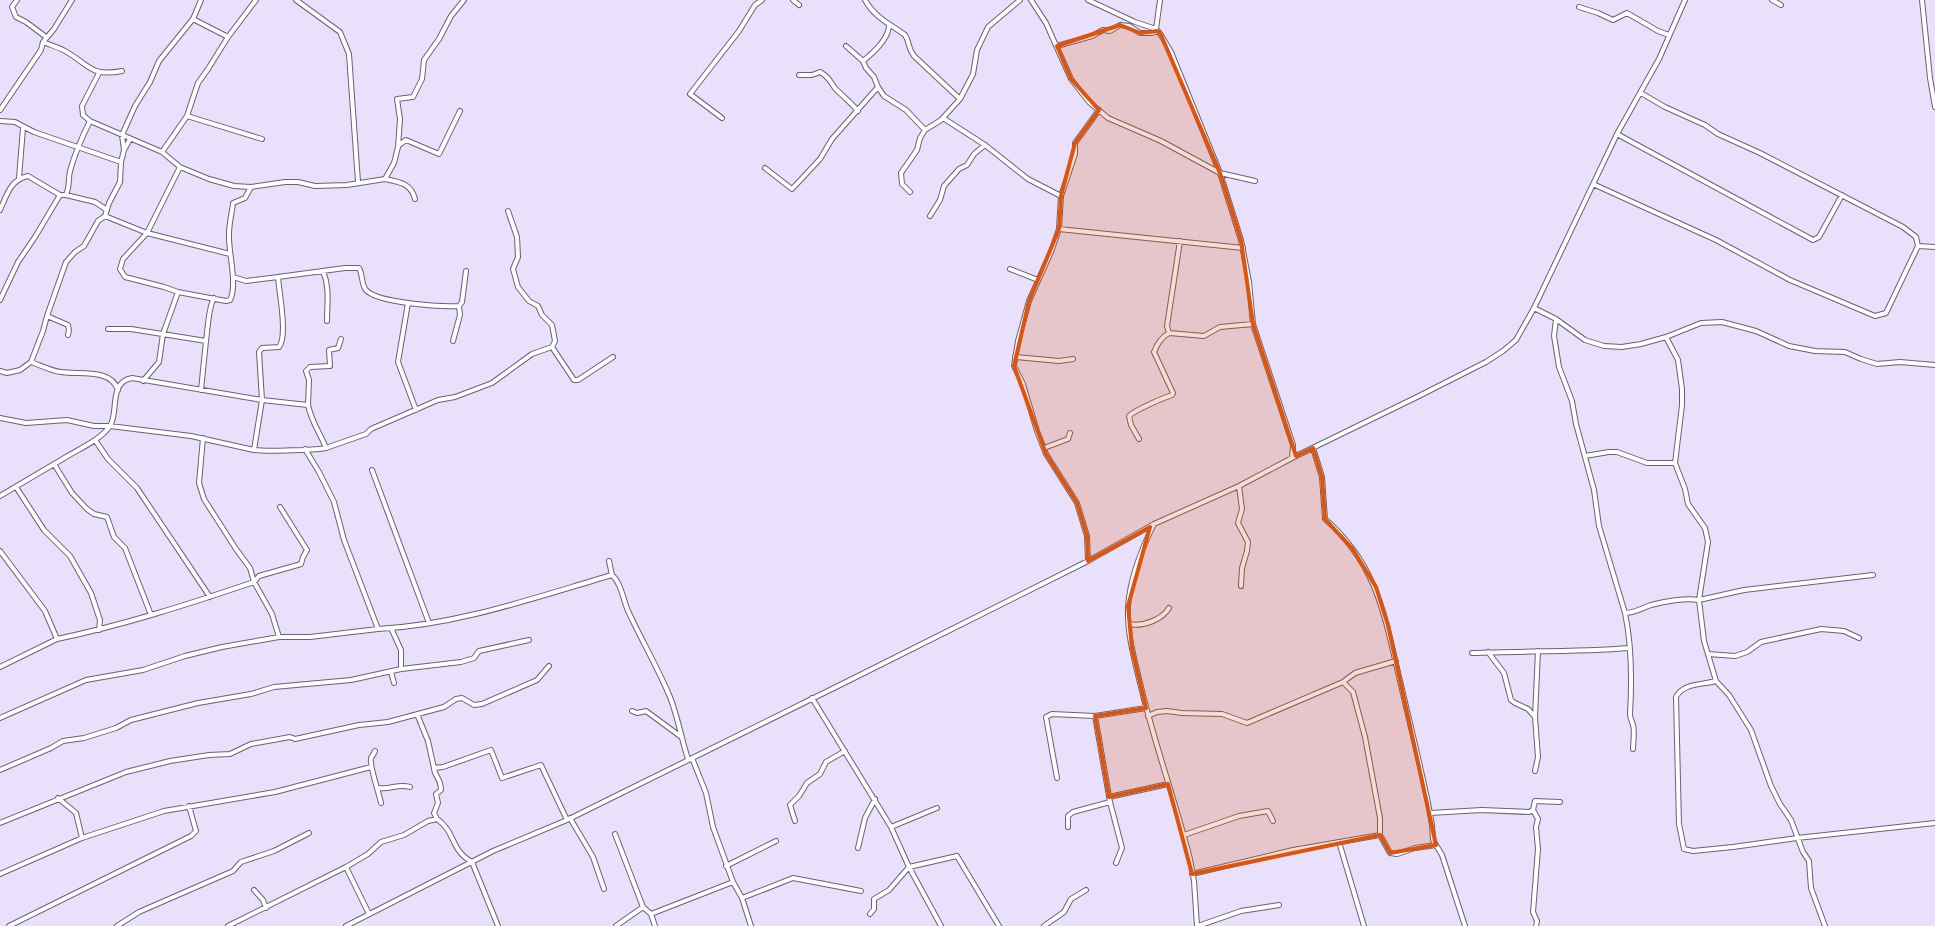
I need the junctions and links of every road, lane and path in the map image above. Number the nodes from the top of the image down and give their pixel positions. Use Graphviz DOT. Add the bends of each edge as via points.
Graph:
graph roads {
  1 [pos="17,0"];
  2 [pos="72,0"];
  3 [pos="201,0"];
  4 [pos="256,0"];
  5 [pos="296,0"];
  6 [pos="464,0"];
  7 [pos="762,0"];
  8 [pos="793,0"];
  9 [pos="865,0"];
  10 [pos="1020,0"];
  11 [pos="1031,0"];
  12 [pos="1088,0"];
  13 [pos="1160,0"];
  14 [pos="1685,0"];
  15 [pos="1772,0"];
  16 [pos="1922,0"];
  17 [pos="799,5"];
  18 [pos="1781,5"];
  19 [pos="1579,7"];
  20 [pos="192,19"];
  21 [pos="889,25"];
  22 [pos="1157,30"];
  23 [pos="1669,35"];
  24 [pos="46,37"];
  25 [pos="228,37"];
  26 [pos="43,42"];
  27 [pos="846,46"];
  28 [pos="1057,46"];
  29 [pos="863,61"];
  30 [pos="122,71"];
  31 [pos="99,73"];
  32 [pos="799,75"];
  33 [pos="878,87"];
  34 [pos="1641,93"];
  35 [pos="960,99"];
  36 [pos="1935,107"];
  37 [pos="0,110"];
  38 [pos="1098,110"];
  39 [pos="460,111"];
  40 [pos="858,111"];
  41 [pos="187,116"];
  42 [pos="722,118"];
  43 [pos="943,118"];
  44 [pos="0,121"];
  45 [pos="90,121"];
  46 [pos="23,128"];
  47 [pos="925,130"];
  48 [pos="1617,134"];
  49 [pos="122,135"];
  50 [pos="130,139"];
  51 [pos="262,139"];
  52 [pos="985,145"];
  53 [pos="78,146"];
  54 [pos="398,147"];
  55 [pos="124,150"];
  56 [pos="162,152"];
  57 [pos="121,162"];
  58 [pos="180,167"];
  59 [pos="765,168"];
  60 [pos="1220,173"];
  61 [pos="19,178"];
  62 [pos="385,179"];
  63 [pos="358,182"];
  64 [pos="1255,182"];
  65 [pos="1592,184"];
  66 [pos="251,187"];
  67 [pos="910,192"];
  68 [pos="60,195"];
  69 [pos="66,195"];
  70 [pos="1842,195"];
  71 [pos="1062,196"];
  72 [pos="415,199"];
  73 [pos="0,210"];
  74 [pos="107,210"];
  75 [pos="508,211"];
  76 [pos="105,216"];
  77 [pos="930,216"];
  78 [pos="1059,229"];
  79 [pos="147,233"];
  80 [pos="1180,241"];
  81 [pos="1918,246"];
  82 [pos="1935,247"];
  83 [pos="1243,248"];
  84 [pos="230,254"];
  85 [pos="1010,269"];
  86 [pos="466,271"];
  87 [pos="323,272"];
  88 [pos="233,277"];
  89 [pos="278,277"];
  90 [pos="1038,280"];
  91 [pos="2,290"];
  92 [pos="178,292"];
  93 [pos="214,298"];
  94 [pos="0,300"];
  95 [pos="408,303"];
  96 [pos="458,306"];
  97 [pos="1534,308"];
  98 [pos="47,316"];
  99 [pos="1556,319"];
  100 [pos="327,321"];
  101 [pos="1253,324"];
  102 [pos="108,329"];
  103 [pos="1169,332"];
  104 [pos="163,334"];
  105 [pos="68,335"];
  106 [pos="1666,337"];
  107 [pos="341,340"];
  108 [pos="206,341"];
  109 [pos="453,341"];
  110 [pos="552,347"];
  111 [pos="613,357"];
  112 [pos="1015,357"];
  113 [pos="1074,359"];
  114 [pos="30,362"];
  115 [pos="1935,365"];
  116 [pos="0,371"];
  117 [pos="143,381"];
  118 [pos="118,390"];
  119 [pos="201,390"];
  120 [pos="262,400"];
  121 [pos="308,405"];
  122 [pos="416,410"];
  123 [pos="0,418"];
  124 [pos="110,426"];
  125 [pos="1070,433"];
  126 [pos="203,438"];
  127 [pos="1139,439"];
  128 [pos="94,440"];
  129 [pos="1293,445"];
  130 [pos="326,448"];
  131 [pos="1044,448"];
  132 [pos="1313,448"];
  133 [pos="305,449"];
  134 [pos="254,450"];
  135 [pos="1302,453"];
  136 [pos="1585,456"];
  137 [pos="1292,458"];
  138 [pos="1675,463"];
  139 [pos="54,464"];
  140 [pos="372,470"];
  141 [pos="16,486"];
  142 [pos="1238,486"];
  143 [pos="0,496"];
  144 [pos="280,507"];
  145 [pos="1154,524"];
  146 [pos="0,551"];
  147 [pos="609,561"];
  148 [pos="1088,561"];
  149 [pos="612,575"];
  150 [pos="1873,575"];
  151 [pos="254,582"];
  152 [pos="1241,586"];
  153 [pos="210,597"];
  154 [pos="1699,600"];
  155 [pos="1169,608"];
  156 [pos="1625,613"];
  157 [pos="151,615"];
  158 [pos="429,623"];
  159 [pos="1129,624"];
  160 [pos="391,628"];
  161 [pos="378,629"];
  162 [pos="99,630"];
  163 [pos="279,637"];
  164 [pos="1859,638"];
  165 [pos="57,639"];
  166 [pos="528,640"];
  167 [pos="1630,648"];
  168 [pos="1538,651"];
  169 [pos="1488,652"];
  170 [pos="1472,653"];
  171 [pos="1708,654"];
  172 [pos="1396,662"];
  173 [pos="549,666"];
  174 [pos="0,667"];
  175 [pos="401,669"];
  176 [pos="391,672"];
  177 [pos="1716,681"];
  178 [pos="1343,682"];
  179 [pos="394,683"];
  180 [pos="812,698"];
  181 [pos="1146,708"];
  182 [pos="632,711"];
  183 [pos="417,714"];
  184 [pos="1095,716"];
  185 [pos="1148,716"];
  186 [pos="1535,716"];
  187 [pos="0,718"];
  188 [pos="680,736"];
  189 [pos="1633,749"];
  190 [pos="376,751"];
  191 [pos="845,751"];
  192 [pos="690,758"];
  193 [pos="371,767"];
  194 [pos="434,768"];
  195 [pos="0,770"];
  196 [pos="1536,770"];
  197 [pos="1057,778"];
  198 [pos="1168,784"];
  199 [pos="410,787"];
  200 [pos="379,788"];
  201 [pos="58,798"];
  202 [pos="875,799"];
  203 [pos="1110,800"];
  204 [pos="1560,802"];
  205 [pos="381,803"];
  206 [pos="189,806"];
  207 [pos="937,808"];
  208 [pos="1532,810"];
  209 [pos="1430,813"];
  210 [pos="437,819"];
  211 [pos="568,819"];
  212 [pos="1273,820"];
  213 [pos="794,821"];
  214 [pos="0,823"];
  215 [pos="1935,823"];
  216 [pos="891,827"];
  217 [pos="1068,828"];
  218 [pos="309,833"];
  219 [pos="614,834"];
  220 [pos="1184,835"];
  221 [pos="1380,835"];
  222 [pos="82,838"];
  223 [pos="1797,838"];
  224 [pos="776,841"];
  225 [pos="1339,842"];
  226 [pos="1436,845"];
  227 [pos="858,848"];
  228 [pos="472,862"];
  229 [pos="1116,863"];
  230 [pos="726,866"];
  231 [pos="346,867"];
  232 [pos="908,867"];
  233 [pos="0,874"];
  234 [pos="1192,874"];
  235 [pos="733,882"];
  236 [pos="604,889"];
  237 [pos="254,890"];
  238 [pos="1086,890"];
  239 [pos="861,891"];
  240 [pos="742,898"];
  241 [pos="1280,905"];
  242 [pos="266,908"];
  243 [pos="643,908"];
  244 [pos="369,914"];
  245 [pos="651,914"];
  246 [pos="870,914"];
  247 [pos="240,920"];
  248 [pos="9,926"];
  249 [pos="117,926"];
  250 [pos="228,926"];
  251 [pos="241,926"];
  252 [pos="346,926"];
  253 [pos="498,926"];
  254 [pos="616,926"];
  255 [pos="655,926"];
  256 [pos="751,926"];
  257 [pos="941,926"];
  258 [pos="999,926"];
  259 [pos="1044,926"];
  260 [pos="1197,926"];
  261 [pos="1364,926"];
  262 [pos="1465,926"];
  263 [pos="1536,926"];
  264 [pos="1825,926"];
  1 -- 24 [label="street" via="12,7 16,17"];
  2 -- 24 [label="street"];
  3 -- 20 [label="street"];
  4 -- 25 [label="street"];
  5 -- 63 [label="street" via="340,32 348,54"];
  6 -- 54 [label="street" via="424,60 422,78 413,97 397,99 400,119"];
  7 -- 42 [label="street" via="755,5 690,94"];
  8 -- 17 [label="street"];
  9 -- 21 [label="street" via="870,10"];
  10 -- 35 [label="street" via="988,27 977,50 973,74"];
  11 -- 28 [label="street"];
  12 -- 22 [label="street"];
  13 -- 22 [label="street"];
  14 -- 23 [label="street"];
  15 -- 18 [label="street"];
  16 -- 36 [label="street"];
  19 -- 23 [label="street" via="1613,20 1627,13"];
  20 -- 25 [label="street"];
  20 -- 49 [label="street" via="159,61"];
  21 -- 29 [label="street" via="885,39"];
  21 -- 35 [label="street" via="905,34 908,48 914,56"];
  22 -- 28 [label="street" via="1140,33 1120,25 1110,31 1103,30"];
  22 -- 60 [label="street" via="1171,52"];
  23 -- 34 [label="street"];
  24 -- 26 [label="street"];
  25 -- 41 [label="street" via="198,83"];
  26 -- 31 [label="street" via="65,51"];
  26 -- 37 [label="street" via="41,50"];
  27 -- 29 [label="street"];
  28 -- 38 [label="street" via="1071,79"];
  29 -- 33 [label="street"];
  30 -- 31 [label="street"];
  31 -- 45 [label="street" via="82,106 83,114"];
  32 -- 40 [label="street" via="820,72 827,76"];
  33 -- 40 [label="street"];
  33 -- 47 [label="street" via="884,96 906,110"];
  34 -- 48 [label="street"];
  34 -- 70 [label="street"];
  35 -- 43 [label="street"];
  38 -- 60 [label="street" via="1108,118 1161,141"];
  38 -- 71 [label="street" via="1075,143 1076,154"];
  39 -- 54 [label="street" via="439,154 406,140"];
  40 -- 59 [label="street" via="792,189"];
  41 -- 51 [label="street"];
  41 -- 56 [label="street"];
  43 -- 47 [label="street"];
  43 -- 52 [label="street"];
  44 -- 46 [label="street" via="14,122"];
  45 -- 49 [label="street"];
  45 -- 53 [label="street"];
  46 -- 53 [label="street"];
  46 -- 61 [label="street"];
  47 -- 67 [label="street" via="917,150 901,173 902,184"];
  48 -- 65 [label="street"];
  48 -- 70 [label="street" via="1813,240 1819,237"];
  49 -- 50 [label="street"];
  49 -- 55 [label="street"];
  50 -- 55 [label="street"];
  50 -- 56 [label="street"];
  52 -- 71 [label="street" via="1028,179"];
  52 -- 77 [label="street" via="944,186"];
  53 -- 57 [label="street"];
  53 -- 69 [label="street"];
  54 -- 62 [label="street"];
  55 -- 57 [label="street"];
  56 -- 58 [label="street"];
  57 -- 74 [label="street" via="120,182"];
  58 -- 66 [label="street" via="208,179"];
  58 -- 79 [label="street"];
  60 -- 64 [label="street"];
  60 -- 83 [label="street"];
  61 -- 68 [label="street" via="28,176"];
  61 -- 73 [label="street" via="12,184"];
  62 -- 63 [label="street"];
  62 -- 72 [label="street" via="402,182 413,191"];
  63 -- 66 [label="street" via="315,186 285,182"];
  65 -- 81 [label="street" via="1716,240 1790,280 1875,316 1886,313"];
  65 -- 97 [label="street"];
  66 -- 84 [label="street" via="245,198 234,202 229,234"];
  68 -- 69 [label="street"];
  68 -- 91 [label="street"];
  69 -- 74 [label="street" via="95,202"];
  70 -- 81 [label="street" via="1903,227 1916,237"];
  71 -- 78 [label="street"];
  74 -- 76 [label="street"];
  75 -- 110 [label="street" via="517,237 518,257 513,269 518,287 552,324 555,341"];
  76 -- 79 [label="street"];
  76 -- 98 [label="street" via="98,221 84,246 66,262"];
  78 -- 80 [label="street"];
  78 -- 90 [label="street"];
  79 -- 84 [label="street"];
  79 -- 92 [label="street" via="123,259 122,273 125,277"];
  80 -- 83 [label="street"];
  80 -- 103 [label="street" via="1167,326"];
  81 -- 82 [label="street"];
  83 -- 101 [label="street"];
  84 -- 88 [label="street"];
  85 -- 90 [label="street"];
  86 -- 96 [label="street" via="462,302"];
  87 -- 89 [label="street"];
  87 -- 95 [label="street" via="359,268 367,292"];
  87 -- 100 [label="street" via="329,301"];
  88 -- 89 [label="street" via="246,281"];
  88 -- 93 [label="street" via="230,300"];
  89 -- 120 [label="street" via="282,343 279,347 262,348 260,352"];
  90 -- 112 [label="street" via="1021,327"];
  91 -- 94 [label="street"];
  92 -- 93 [label="street"];
  92 -- 104 [label="street"];
  93 -- 108 [label="street" via="210,305"];
  95 -- 96 [label="street"];
  95 -- 122 [label="street" via="398,362"];
  96 -- 109 [label="street" via="460,315"];
  97 -- 99 [label="street"];
  97 -- 132 [label="street" via="1516,340 1486,362"];
  98 -- 105 [label="street" via="68,325"];
  98 -- 114 [label="street"];
  99 -- 106 [label="street" via="1585,340 1604,346 1622,347"];
  99 -- 136 [label="street" via="1554,336 1558,360"];
  101 -- 103 [label="street" via="1220,327 1204,336"];
  101 -- 129 [label="street"];
  102 -- 104 [label="street"];
  103 -- 127 [label="street" via="1154,352 1173,393 1133,411 1129,416 1130,425"];
  104 -- 108 [label="street"];
  104 -- 117 [label="street" via="159,362"];
  106 -- 115 [label="street" via="1701,323 1722,322 1756,331 1789,346 1845,352 1877,364"];
  106 -- 138 [label="street" via="1678,360 1682,389"];
  107 -- 121 [label="street" via="338,348 329,350 330,366 307,368"];
  108 -- 119 [label="street"];
  110 -- 111 [label="street" via="574,380"];
  110 -- 122 [label="street" via="532,354 492,382"];
  112 -- 113 [label="street" via="1059,362"];
  112 -- 131 [label="street" via="1014,366"];
  114 -- 116 [label="street" via="20,370"];
  114 -- 118 [label="street" via="60,372 112,378"];
  117 -- 118 [label="street" via="127,379"];
  117 -- 119 [label="street"];
  118 -- 124 [label="street"];
  119 -- 120 [label="street"];
  120 -- 121 [label="street"];
  120 -- 134 [label="street"];
  121 -- 130 [label="street"];
  122 -- 130 [label="street" via="366,434"];
  123 -- 124 [label="street" via="26,422 67,420"];
  124 -- 126 [label="street"];
  124 -- 128 [label="street"];
  125 -- 131 [label="street" via="1068,439"];
  126 -- 134 [label="street"];
  126 -- 151 [label="street" via="199,484 204,499 250,568"];
  128 -- 139 [label="street"];
  128 -- 153 [label="street" via="108,460 136,488"];
  129 -- 135 [label="street"];
  129 -- 137 [label="street"];
  130 -- 133 [label="street"];
  131 -- 148 [label="street" via="1077,504 1087,536"];
  132 -- 135 [label="street"];
  132 -- 172 [label="street" via="1322,477 1325,518 1352,548 1376,587"];
  133 -- 134 [label="street" via="287,452"];
  133 -- 161 [label="street" via="334,502 344,540"];
  135 -- 137 [label="street"];
  136 -- 138 [label="street" via="1617,452 1647,463"];
  136 -- 156 [label="street" via="1604,548"];
  137 -- 142 [label="street"];
  138 -- 154 [label="street" via="1688,504 1705,528 1708,542"];
  139 -- 141 [label="street"];
  139 -- 157 [label="street" via="72,493 88,509 107,517 114,537 125,548"];
  140 -- 158 [label="street"];
  141 -- 143 [label="street"];
  141 -- 162 [label="street" via="44,530 70,556 91,593 100,620"];
  142 -- 145 [label="street"];
  142 -- 152 [label="street" via="1242,509 1238,522 1248,542"];
  144 -- 151 [label="street" via="307,550 302,564 259,576"];
  145 -- 148 [label="street"];
  145 -- 159 [label="street" via="1137,566 1128,606"];
  146 -- 165 [label="street" via="45,610"];
  147 -- 149 [label="street"];
  148 -- 180 [label="street"];
  149 -- 158 [label="street"];
  149 -- 188 [label="street" via="617,579 628,612 670,697 679,721"];
  150 -- 154 [label="street" via="1744,590"];
  151 -- 153 [label="street"];
  151 -- 163 [label="street" via="272,614"];
  153 -- 157 [label="street"];
  154 -- 156 [label="street" via="1651,605"];
  154 -- 171 [label="street"];
  155 -- 159 [label="street" via="1166,614 1151,621"];
  156 -- 167 [label="street"];
  157 -- 162 [label="street"];
  158 -- 160 [label="street"];
  159 -- 181 [label="street"];
  160 -- 161 [label="street"];
  160 -- 175 [label="street" via="401,650"];
  161 -- 163 [label="street"];
  162 -- 165 [label="street"];
  163 -- 187 [label="street" via="185,656 143,670 86,680"];
  164 -- 171 [label="street" via="1844,631 1821,629 1761,642 1735,656"];
  165 -- 174 [label="street"];
  166 -- 175 [label="street" via="479,651 474,658 461,662"];
  167 -- 168 [label="street"];
  167 -- 189 [label="street"];
  168 -- 169 [label="street"];
  168 -- 186 [label="street"];
  169 -- 170 [label="street"];
  169 -- 186 [label="street" via="1504,673 1511,700"];
  171 -- 177 [label="street"];
  172 -- 178 [label="street" via="1355,673"];
  172 -- 209 [label="street"];
  173 -- 183 [label="street" via="537,680 482,704 474,705 462,698"];
  175 -- 176 [label="street"];
  176 -- 179 [label="street"];
  176 -- 195 [label="street" via="351,680 274,687 161,711 84,738 57,743"];
  177 -- 223 [label="street" via="1751,730 1771,786 1791,820"];
  177 -- 223 [label="street" via="1686,687 1676,697 1679,824 1684,849 1693,851"];
  178 -- 185 [label="street" via="1247,724 1222,714 1168,711"];
  178 -- 221 [label="street" via="1353,692 1356,701 1380,818"];
  180 -- 191 [label="street"];
  180 -- 192 [label="street"];
  181 -- 184 [label="street"];
  181 -- 185 [label="street"];
  182 -- 188 [label="street" via="637,714 646,712"];
  183 -- 194 [label="street"];
  183 -- 201 [label="street" via="295,740 290,737 251,744 230,754 170,761 118,774"];
  184 -- 197 [label="street" via="1052,714 1046,717"];
  184 -- 203 [label="street"];
  185 -- 198 [label="street"];
  186 -- 196 [label="street"];
  188 -- 192 [label="street"];
  190 -- 193 [label="street"];
  191 -- 202 [label="street"];
  191 -- 213 [label="street" via="826,762 820,774 807,783 790,805"];
  192 -- 211 [label="street"];
  192 -- 230 [label="street" via="706,793"];
  193 -- 200 [label="street"];
  193 -- 206 [label="street" via="275,792"];
  194 -- 210 [label="street" via="441,782 441,790 436,794 438,803 434,813"];
  194 -- 211 [label="street" via="491,750 502,778 541,765"];
  198 -- 203 [label="street"];
  198 -- 220 [label="street"];
  199 -- 200 [label="street"];
  200 -- 205 [label="street"];
  201 -- 214 [label="street"];
  201 -- 222 [label="street" via="76,813"];
  202 -- 216 [label="street"];
  202 -- 227 [label="street" via="865,818"];
  203 -- 217 [label="street" via="1073,812 1068,816"];
  203 -- 229 [label="street" via="1122,848"];
  204 -- 208 [label="street" via="1535,800"];
  206 -- 222 [label="street"];
  206 -- 248 [label="street" via="196,826 191,836"];
  207 -- 216 [label="street"];
  208 -- 209 [label="street"];
  208 -- 263 [label="street" via="1538,819 1533,912"];
  209 -- 226 [label="street"];
  210 -- 228 [label="street" via="445,824 457,851"];
  210 -- 231 [label="street" via="381,842"];
  211 -- 228 [label="street"];
  211 -- 236 [label="street" via="594,857"];
  212 -- 220 [label="street" via="1268,811 1239,816"];
  215 -- 223 [label="street"];
  216 -- 232 [label="street"];
  218 -- 249 [label="street" via="274,851 241,862 233,872 139,912"];
  219 -- 243 [label="street"];
  220 -- 234 [label="street"];
  221 -- 225 [label="street"];
  221 -- 226 [label="street" via="1390,853"];
  222 -- 233 [label="street"];
  223 -- 264 [label="street" via="1809,861 1812,888"];
  224 -- 230 [label="street"];
  225 -- 234 [label="street"];
  225 -- 261 [label="street"];
  226 -- 262 [label="street"];
  228 -- 244 [label="street"];
  228 -- 253 [label="street"];
  230 -- 235 [label="street"];
  231 -- 242 [label="street"];
  231 -- 244 [label="street"];
  232 -- 246 [label="street" via="889,890 874,899"];
  232 -- 257 [label="street"];
  232 -- 258 [label="street" via="957,856"];
  234 -- 260 [label="street"];
  235 -- 240 [label="street"];
  235 -- 245 [label="street"];
  237 -- 242 [label="street"];
  238 -- 259 [label="street" via="1071,899 1064,912"];
  239 -- 240 [label="street" via="793,878"];
  240 -- 256 [label="street"];
  241 -- 260 [label="street" via="1241,911"];
  242 -- 247 [label="street"];
  243 -- 245 [label="street"];
  243 -- 254 [label="street"];
  244 -- 252 [label="street"];
  245 -- 255 [label="street"];
  247 -- 250 [label="street"];
  247 -- 251 [label="street"];
}
